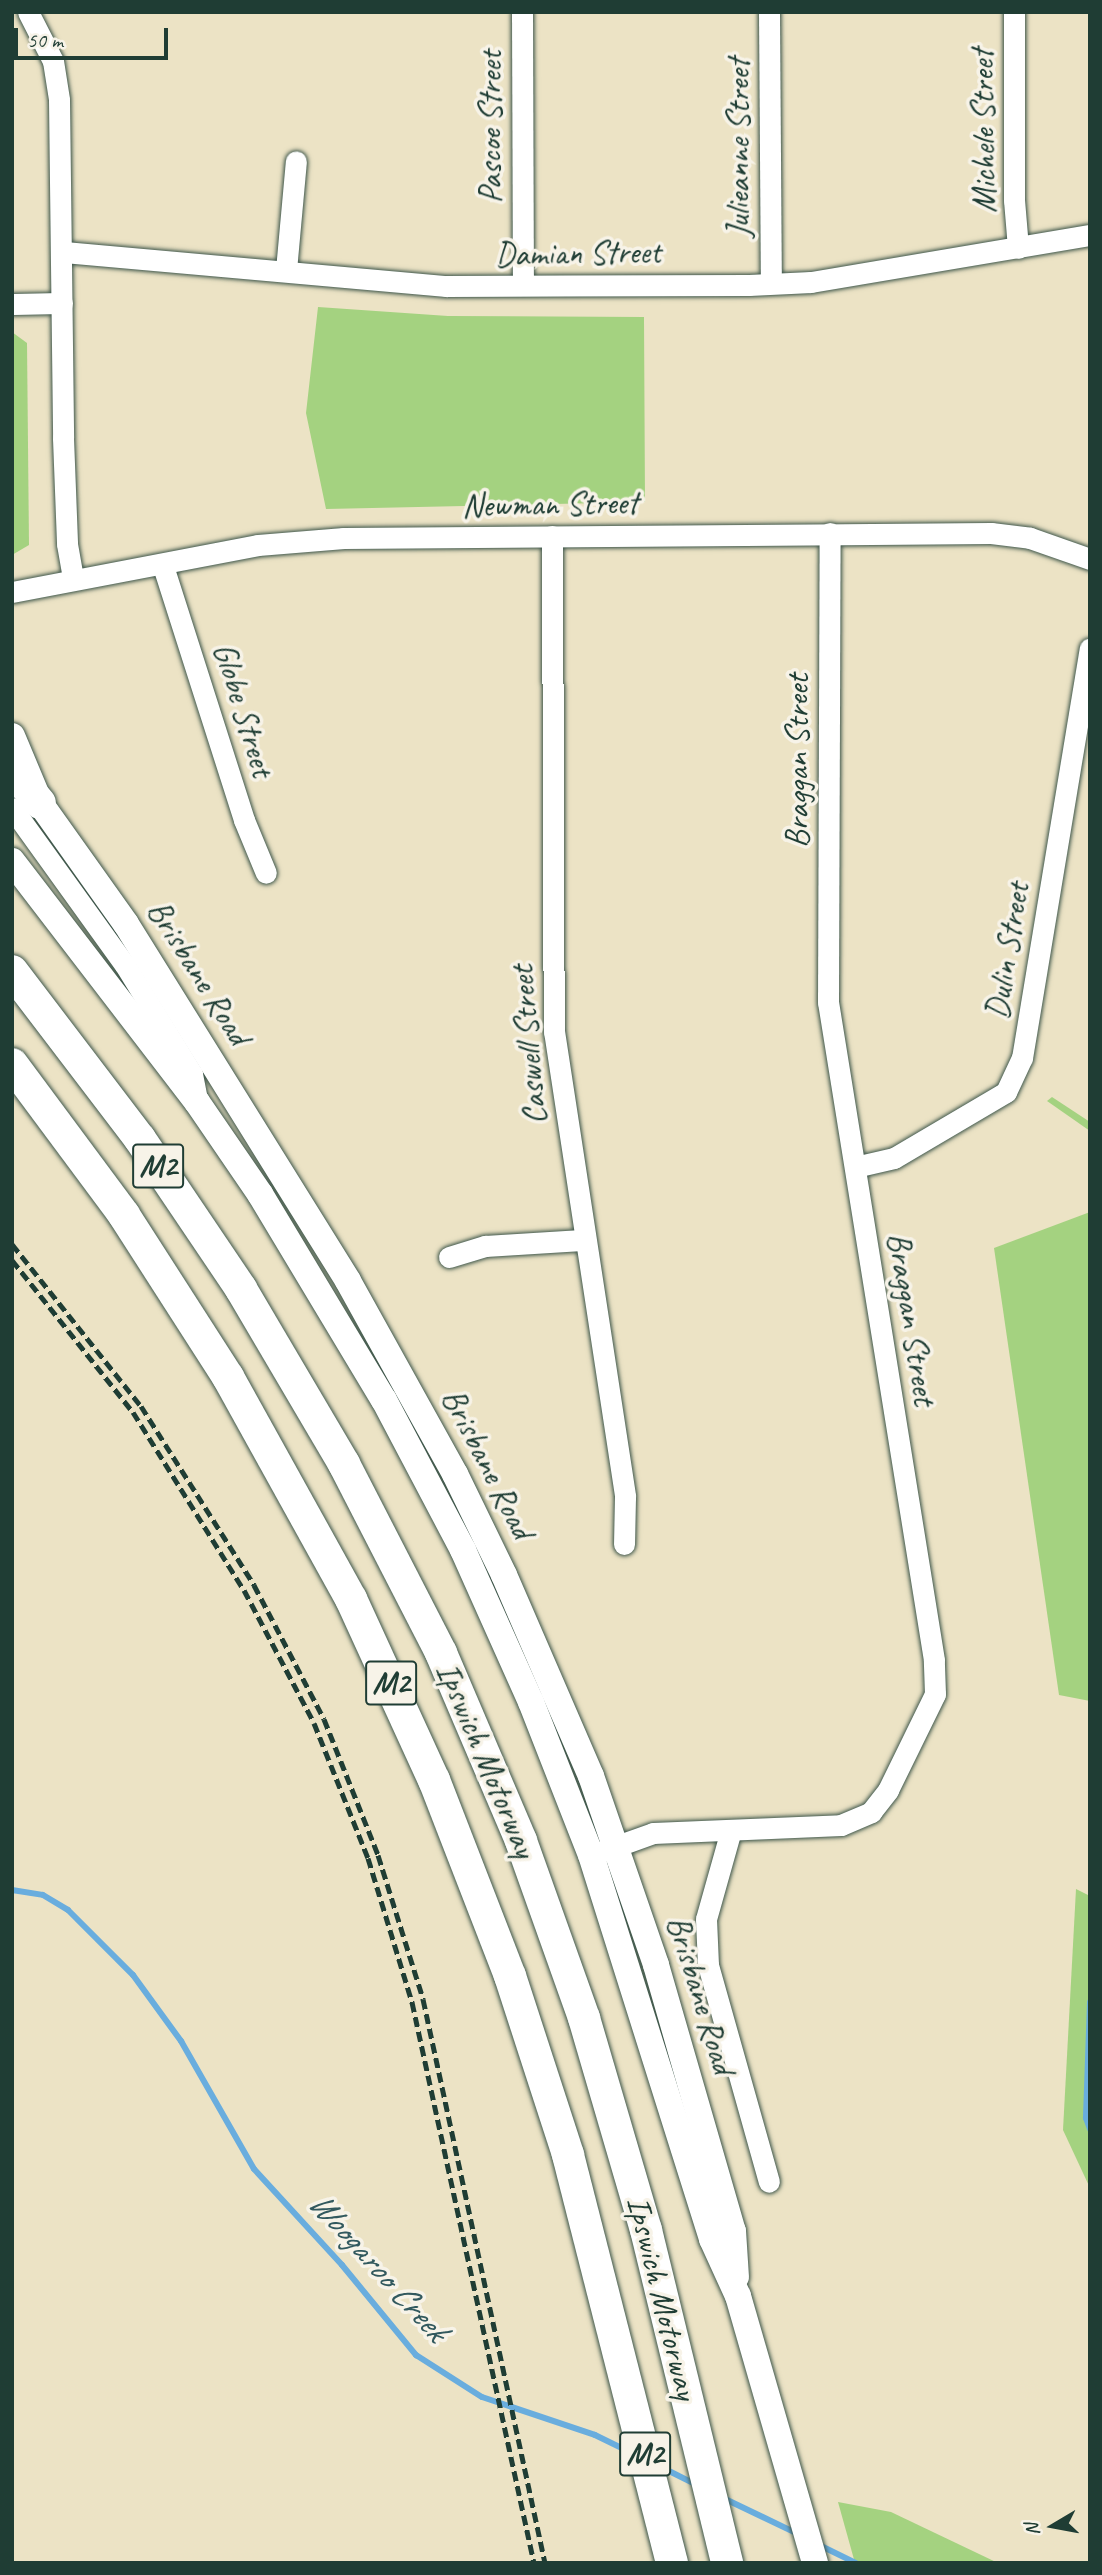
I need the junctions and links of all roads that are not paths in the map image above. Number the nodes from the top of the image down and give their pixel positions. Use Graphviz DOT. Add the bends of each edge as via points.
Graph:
graph roads {
  1 [pos="28,12"];
  2 [pos="522,12"];
  3 [pos="769,12"];
  4 [pos="1014,12"];
  5 [pos="296,160"];
  6 [pos="1090,234"];
  7 [pos="1018,248"];
  8 [pos="64,252"];
  9 [pos="286,270"];
  10 [pos="771,283"];
  11 [pos="523,284"];
  12 [pos="62,303"];
  13 [pos="12,304"];
  14 [pos="830,533"];
  15 [pos="552,536"];
  16 [pos="1090,559"];
  17 [pos="163,566"];
  18 [pos="73,577"];
  19 [pos="12,592"];
  20 [pos="1090,649"];
  21 [pos="12,736"];
  22 [pos="12,770"];
  23 [pos="26,806"];
  24 [pos="12,861"];
  25 [pos="266,873"];
  26 [pos="12,971"];
  27 [pos="12,1064"];
  28 [pos="197,1102"];
  29 [pos="855,1167"];
  30 [pos="582,1240"];
  31 [pos="449,1257"];
  32 [pos="624,1544"];
  33 [pos="731,1830"];
  34 [pos="617,1846"];
  35 [pos="591,1855"];
  36 [pos="769,2182"];
  37 [pos="738,2296"];
  38 [pos="672,2563"];
  39 [pos="727,2563"];
  40 [pos="814,2563"];
  1 -- 8 [label="street" via="52,61 57,87"];
  2 -- 11 [label="street, Pascoe Street"];
  3 -- 10 [label="street, Julieanne Street"];
  4 -- 7 [label="street, Michele Street"];
  5 -- 9 [label="street"];
  6 -- 7 [label="street, Damian Street"];
  7 -- 10 [label="street, Damian Street" via="811,282"];
  8 -- 9 [label="street, Damian Street"];
  8 -- 12 [label="street"];
  9 -- 11 [label="street, Damian Street" via="446,286"];
  10 -- 11 [label="street, Damian Street"];
  12 -- 13 [label="street"];
  12 -- 18 [label="street" via="66,531"];
  14 -- 15 [label="street, Newman Street"];
  14 -- 16 [label="street, Newman Street" via="991,533 1030,538"];
  14 -- 29 [label="street, Braggan Street" via="828,1002"];
  15 -- 17 [label="street, Newman Street" via="320,540 258,545"];
  15 -- 30 [label="street, Caswell Street" via="554,1019"];
  17 -- 18 [label="street, Newman Street"];
  17 -- 25 [label="street, Globe Street" via="244,820"];
  18 -- 19 [label="street, Newman Street"];
  20 -- 29 [label="street, Dulin Street" via="1022,1058 1006,1091 894,1158"];
  21 -- 23 [label="main road, Brisbane Road"];
  22 -- 23 [label="highway"];
  23 -- 28 [label="street" via="192,1074"];
  23 -- 34 [label="main road, Brisbane Road" via="126,924 401,1373 505,1575"];
  24 -- 28 [label="main road, Brisbane Road"];
  26 -- 39 [label="highway, Ipswich Motorway / M2" via="140,1139 241,1289 344,1464 428,1625 490,1763 555,1932 616,2121"];
  27 -- 38 [label="highway, Ipswich Motorway / M2" via="124,1215 228,1377 292,1486 395,1691 465,1855 568,2155"];
  28 -- 35 [label="main road, Brisbane Road" via="309,1271 426,1478 526,1690"];
  29 -- 33 [label="street, Braggan Street" via="934,1660 935,1694 888,1790 871,1812 841,1825"];
  30 -- 31 [label="street" via="485,1246"];
  30 -- 32 [label="street, Caswell Street" via="625,1497"];
  33 -- 34 [label="street, Braggan Street" via="653,1833"];
  33 -- 36 [label="street" via="706,1919 708,1965"];
  34 -- 35 [label="street, Braggan Street"];
  34 -- 37 [label="main road, Brisbane Road" via="733,2231"];
  35 -- 37 [label="main road, Brisbane Road" via="712,2239"];
  37 -- 40 [label="main road, Brisbane Road"];
}
